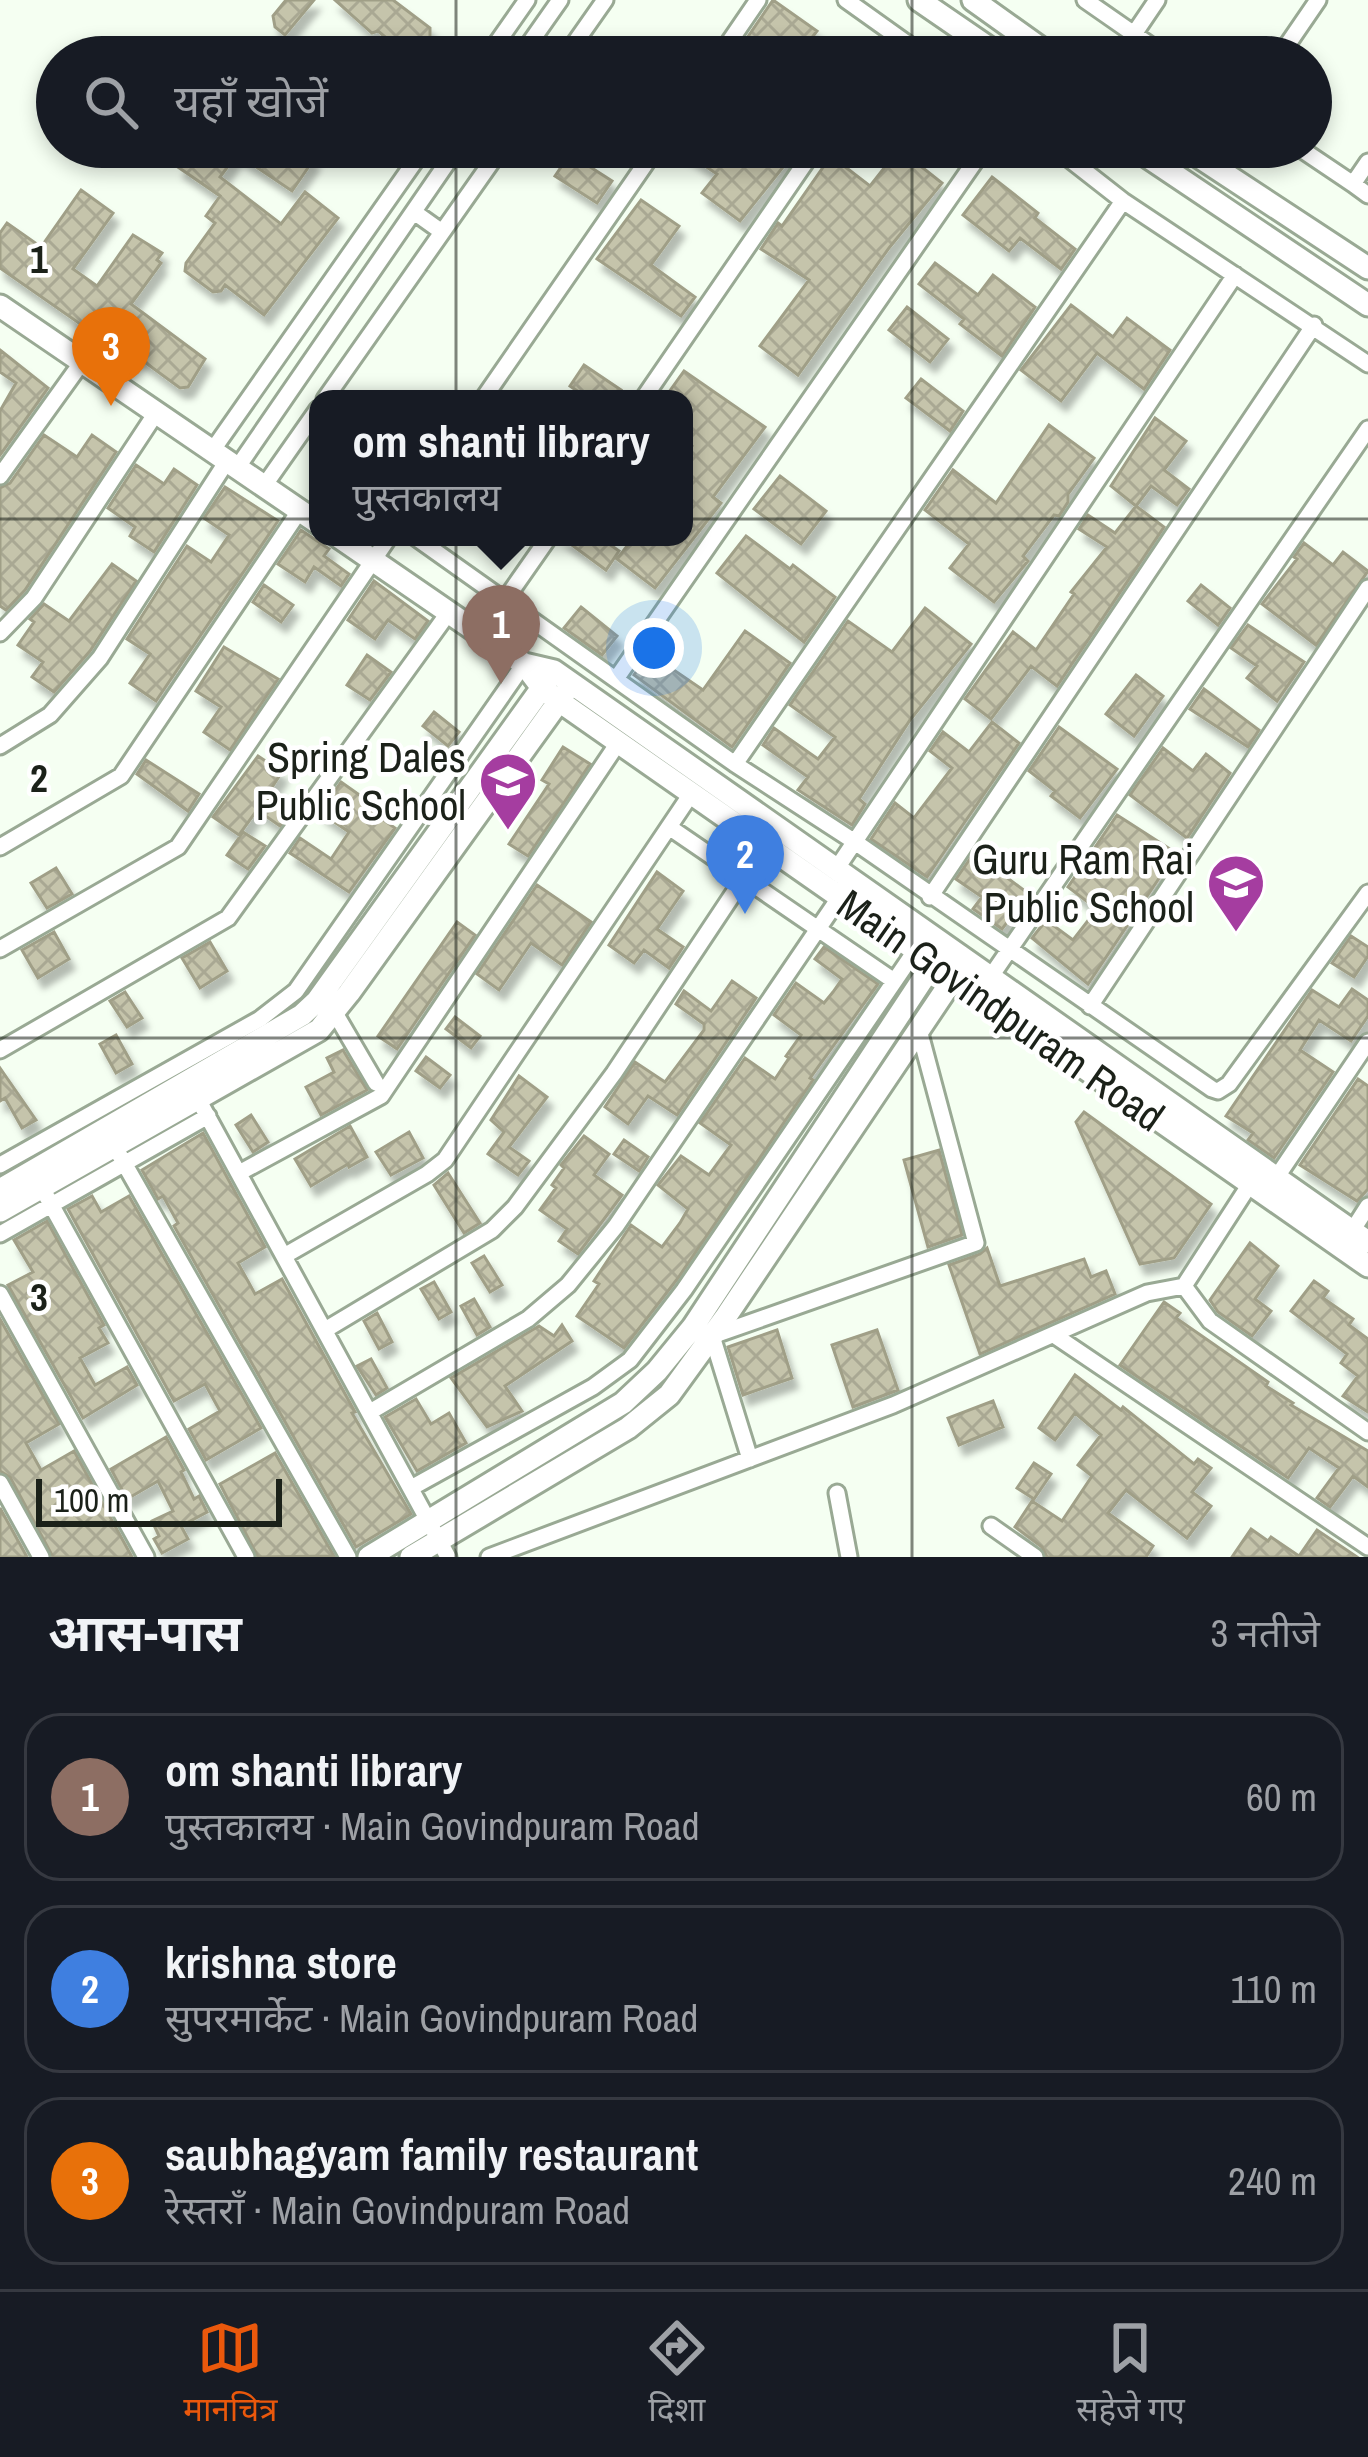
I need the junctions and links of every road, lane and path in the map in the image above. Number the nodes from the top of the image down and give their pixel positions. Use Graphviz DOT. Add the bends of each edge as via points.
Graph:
graph roads {
  1 [pos="527,0"];
  2 [pos="560,0"];
  3 [pos="605,0"];
  4 [pos="758,0"];
  5 [pos="846,0"];
  6 [pos="919,0"];
  7 [pos="973,0"];
  8 [pos="1084,0"];
  9 [pos="1157,0"];
  10 [pos="1318,0"];
  11 [pos="1134,34"];
  12 [pos="502,36"];
  13 [pos="535,36"];
  14 [pos="580,36"];
  15 [pos="733,36"];
  16 [pos="893,36"];
  17 [pos="971,36"];
  18 [pos="1024,36"];
  19 [pos="1137,36"];
  20 [pos="1293,36"];
  21 [pos="1368,162"];
  22 [pos="409,168"];
  23 [pos="443,168"];
  24 [pos="487,168"];
  25 [pos="643,168"];
  26 [pos="802,168"];
  27 [pos="970,168"];
  28 [pos="1081,168"];
  29 [pos="1164,168"];
  30 [pos="1218,168"];
  31 [pos="1329,168"];
  32 [pos="1353,184"];
  33 [pos="1368,195"];
  34 [pos="1123,201"];
  35 [pos="413,212"];
  36 [pos="442,232"];
  37 [pos="1365,260"];
  38 [pos="1235,275"];
  39 [pos="1339,286"];
  40 [pos="1368,305"];
  41 [pos="314,306"];
  42 [pos="2,313"];
  43 [pos="338,321"];
  44 [pos="1314,325"];
  45 [pos="82,362"];
  46 [pos="1368,364"];
  47 [pos="331,390"];
  48 [pos="490,390"];
  49 [pos="649,390"];
  50 [pos="156,412"];
  51 [pos="309,422"];
  52 [pos="1368,429"];
  53 [pos="226,460"];
  54 [pos="0,476"];
  55 [pos="264,486"];
  56 [pos="309,516"];
  57 [pos="352,546"];
  58 [pos="382,546"];
  59 [pos="428,546"];
  60 [pos="543,546"];
  61 [pos="373,560"];
  62 [pos="1368,588"];
  63 [pos="505,600"];
  64 [pos="448,612"];
  65 [pos="0,633"];
  66 [pos="524,664"];
  67 [pos="616,679"];
  68 [pos="556,686"];
  69 [pos="618,743"];
  70 [pos="0,746"];
  71 [pos="735,764"];
  72 [pos="692,794"];
  73 [pos="670,827"];
  74 [pos="855,842"];
  75 [pos="765,846"];
  76 [pos="0,847"];
  77 [pos="835,871"];
  78 [pos="743,878"];
  79 [pos="1368,892"];
  80 [pos="930,897"];
  81 [pos="839,898"];
  82 [pos="819,929"];
  83 [pos="0,949"];
  84 [pos="1010,950"];
  85 [pos="930,954"];
  86 [pos="959,970"];
  87 [pos="894,981"];
  88 [pos="983,987"];
  89 [pos="1090,1006"];
  90 [pos="334,1013"];
  91 [pos="919,1030"];
  92 [pos="1368,1042"];
  93 [pos="0,1050"];
  94 [pos="376,1083"];
  95 [pos="203,1108"];
  96 [pos="119,1155"];
  97 [pos="0,1165"];
  98 [pos="239,1173"];
  99 [pos="1276,1178"];
  100 [pos="1250,1184"];
  101 [pos="0,1190"];
  102 [pos="47,1196"];
  103 [pos="1368,1206"];
  104 [pos="0,1211"];
  105 [pos="0,1234"];
  106 [pos="1360,1236"];
  107 [pos="284,1256"];
  108 [pos="1368,1266"];
  109 [pos="1184,1286"];
  110 [pos="0,1294"];
  111 [pos="325,1330"];
  112 [pos="1054,1335"];
  113 [pos="712,1336"];
  114 [pos="370,1412"];
  115 [pos="1368,1432"];
  116 [pos="750,1459"];
  117 [pos="0,1483"];
  118 [pos="411,1488"];
  119 [pos="837,1492"];
  120 [pos="991,1526"];
  121 [pos="439,1540"];
  122 [pos="1368,1547"];
  123 [pos="41,1557"];
  124 [pos="146,1557"];
  125 [pos="246,1557"];
  126 [pos="348,1557"];
  127 [pos="368,1557"];
  128 [pos="411,1557"];
  129 [pos="490,1557"];
  130 [pos="849,1557"];
  131 [pos="1035,1557"];
  1 -- 12 [label="street"];
  2 -- 13 [label="street"];
  3 -- 14 [label="street"];
  4 -- 15 [label="street"];
  5 -- 16 [label="street"];
  6 -- 17 [label="street"];
  7 -- 18 [label="street"];
  8 -- 11 [label="street"];
  9 -- 11 [label="street"];
  10 -- 20 [label="street"];
  11 -- 19 [label="street"];
  21 -- 32 [label="street"];
  22 -- 41 [label="street"];
  23 -- 35 [label="street"];
  24 -- 36 [label="street"];
  25 -- 48 [label="street"];
  26 -- 49 [label="street"];
  27 -- 67 [label="street"];
  28 -- 34 [label="street"];
  29 -- 39 [label="street"];
  30 -- 37 [label="street"];
  31 -- 32 [label="street"];
  32 -- 33 [label="street"];
  34 -- 38 [label="street"];
  34 -- 71 [label="street"];
  35 -- 36 [label="street"];
  35 -- 43 [label="street"];
  36 -- 47 [label="street"];
  37 -- 39 [label="street"];
  38 -- 44 [label="street"];
  38 -- 74 [label="street"];
  39 -- 40 [label="street"];
  41 -- 43 [label="street"];
  41 -- 53 [label="street"];
  42 -- 45 [label="street"];
  43 -- 53 [label="street"];
  44 -- 46 [label="street"];
  44 -- 80 [label="street"];
  45 -- 50 [label="street"];
  45 -- 54 [label="street"];
  50 -- 53 [label="street"];
  50 -- 65 [label="street" via="34,598"];
  51 -- 55 [label="street"];
  52 -- 84 [label="street"];
  53 -- 55 [label="street"];
  53 -- 70 [label="street" via="100,658 50,715"];
  55 -- 56 [label="street"];
  56 -- 76 [label="street" via="121,776"];
  57 -- 61 [label="street, Main Govindpuram Road"];
  58 -- 61 [label="street"];
  59 -- 63 [label="street"];
  60 -- 63 [label="street"];
  61 -- 64 [label="street, Main Govindpuram Road"];
  61 -- 83 [label="street" via="178,847"];
  62 -- 89 [label="street"];
  63 -- 67 [label="street"];
  64 -- 66 [label="street, Main Govindpuram Road"];
  64 -- 93 [label="street" via="227,918"];
  66 -- 68 [label="street, Main Govindpuram Road"];
  66 -- 97 [label="street" via="296,991"];
  67 -- 71 [label="street"];
  68 -- 69 [label="street, Main Govindpuram Road"];
  68 -- 77 [label="street, Main Govindpuram Road"];
  68 -- 90 [label="street"];
  68 -- 101 [label="street" via="302,1016"];
  69 -- 72 [label="street, Main Govindpuram Road"];
  69 -- 98 [label="street" via="381,1096"];
  71 -- 74 [label="street"];
  72 -- 73 [label="street"];
  72 -- 75 [label="street, Main Govindpuram Road"];
  73 -- 78 [label="street"];
  73 -- 107 [label="street" via="445,1160"];
  74 -- 77 [label="street"];
  74 -- 80 [label="street"];
  75 -- 78 [label="street"];
  75 -- 81 [label="street, Main Govindpuram Road"];
  77 -- 85 [label="street, Main Govindpuram Road"];
  78 -- 82 [label="street"];
  78 -- 111 [label="street" via="515,1207 492,1230"];
  79 -- 89 [label="street" via="1223,1089"];
  80 -- 84 [label="street"];
  81 -- 82 [label="street"];
  81 -- 85 [label="street, Main Govindpuram Road"];
  82 -- 87 [label="street"];
  82 -- 114 [label="street" via="616,1226 555,1300"];
  84 -- 88 [label="street"];
  84 -- 89 [label="street"];
  85 -- 86 [label="street, Main Govindpuram Road"];
  85 -- 87 [label="street"];
  85 -- 121 [label="street" via="693,1327 657,1371"];
  86 -- 88 [label="street, Main Govindpuram Road"];
  86 -- 91 [label="street"];
  87 -- 118 [label="street" via="630,1360"];
  88 -- 99 [label="street, Main Govindpuram Road"];
  88 -- 100 [label="street, Main Govindpuram Road"];
  90 -- 94 [label="street"];
  90 -- 95 [label="street"];
  91 -- 113 [label="street"];
  91 -- 113 [label="street" via="976,1243"];
  92 -- 99 [label="street"];
  95 -- 96 [label="street"];
  95 -- 98 [label="street"];
  96 -- 102 [label="street"];
  96 -- 126 [label="street"];
  98 -- 107 [label="street"];
  99 -- 106 [label="street, Main Govindpuram Road"];
  100 -- 108 [label="street, Main Govindpuram Road"];
  100 -- 109 [label="street"];
  102 -- 104 [label="street"];
  102 -- 105 [label="street"];
  102 -- 125 [label="street"];
  103 -- 106 [label="street"];
  107 -- 111 [label="street"];
  109 -- 112 [label="street" via="1147,1293"];
  109 -- 115 [label="street" via="1210,1321"];
  110 -- 124 [label="street"];
  111 -- 114 [label="street"];
  112 -- 116 [label="street"];
  112 -- 122 [label="street"];
  113 -- 116 [label="street"];
  113 -- 121 [label="street" via="643,1418"];
  114 -- 118 [label="street"];
  116 -- 129 [label="street"];
  117 -- 123 [label="street"];
  118 -- 121 [label="street"];
  119 -- 130 [label="street"];
  120 -- 131 [label="street"];
  121 -- 127 [label="street"];
  121 -- 128 [label="street"];
}
